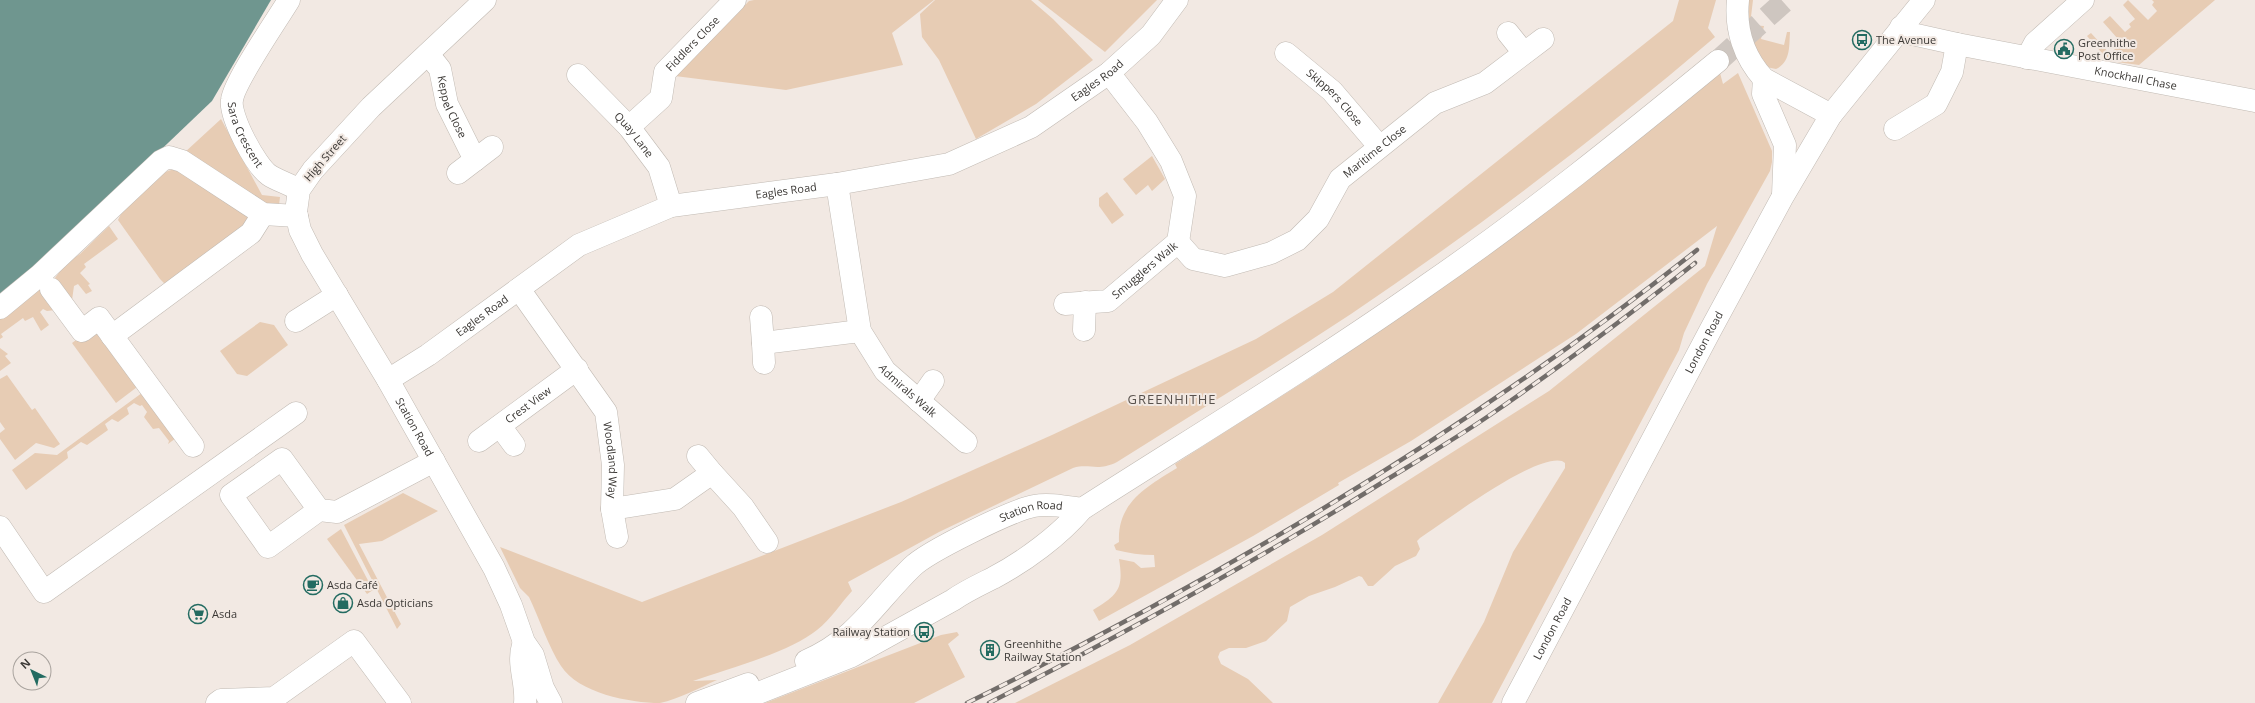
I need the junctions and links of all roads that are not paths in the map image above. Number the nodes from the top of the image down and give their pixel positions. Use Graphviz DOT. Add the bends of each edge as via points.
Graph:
graph roads {
  1 [pos="289,0"];
  2 [pos="735,0"];
  3 [pos="1177,0"];
  4 [pos="1738,0"];
  5 [pos="1924,0"];
  6 [pos="2083,0"];
  7 [pos="475,3"];
  8 [pos="1901,27"];
  9 [pos="1508,33"];
  10 [pos="1544,39"];
  11 [pos="1957,44"];
  12 [pos="1286,53"];
  13 [pos="1524,53"];
  14 [pos="428,54"];
  15 [pos="2027,58"];
  16 [pos="1718,61"];
  17 [pos="1109,73"];
  18 [pos="578,75"];
  19 [pos="1764,79"];
  20 [pos="1796,96"];
  21 [pos="2255,101"];
  22 [pos="1831,115"];
  23 [pos="629,127"];
  24 [pos="1895,129"];
  25 [pos="1786,144"];
  26 [pos="1379,146"];
  27 [pos="492,147"];
  28 [pos="475,160"];
  29 [pos="458,173"];
  30 [pos="838,184"];
  31 [pos="299,190"];
  32 [pos="1782,198"];
  33 [pos="671,206"];
  34 [pos="263,214"];
  35 [pos="296,216"];
  36 [pos="1178,242"];
  37 [pos="51,289"];
  38 [pos="519,289"];
  39 [pos="337,295"];
  40 [pos="0,308"];
  41 [pos="761,317"];
  42 [pos="296,321"];
  43 [pos="1084,330"];
  44 [pos="860,331"];
  45 [pos="112,336"];
  46 [pos="577,369"];
  47 [pos="388,380"];
  48 [pos="933,381"];
  49 [pos="919,401"];
  50 [pos="296,413"];
  51 [pos="500,426"];
  52 [pos="479,441"];
  53 [pos="966,442"];
  54 [pos="514,444"];
  55 [pos="193,446"];
  56 [pos="698,456"];
  57 [pos="434,461"];
  58 [pos="712,473"];
  59 [pos="1082,508"];
  60 [pos="612,509"];
  61 [pos="319,510"];
  62 [pos="0,528"];
  63 [pos="617,537"];
  64 [pos="767,542"];
  65 [pos="963,592"];
  66 [pos="868,618"];
  67 [pos="524,642"];
  68 [pos="701,702"];
  69 [pos="217,703"];
  70 [pos="400,703"];
  71 [pos="525,703"];
  72 [pos="551,703"];
  73 [pos="733,703"];
  74 [pos="1513,703"];
  1 -- 31 [label="street, Sara Crescent" via="240,80 232,99 232,111 259,166 270,175"];
  2 -- 23 [label="street, Fiddlers Close" via="665,72 660,98"];
  3 -- 17 [label="street, Eagles Road" via="1151,35"];
  4 -- 19 [label="street" via="1740,37 1751,63"];
  5 -- 8 [label="street, London Road"];
  6 -- 15 [label="street" via="2035,43"];
  7 -- 14 [label="street, High Street"];
  8 -- 11 [label="street, Knockhall Chase" via="1912,34"];
  8 -- 22 [label="street, London Road"];
  9 -- 13 [label="street"];
  10 -- 13 [label="street, Maritime Close"];
  11 -- 15 [label="street, Knockhall Chase"];
  11 -- 24 [label="street" via="1952,72 1936,104"];
  12 -- 26 [label="street, Skippers Close" via="1332,91"];
  13 -- 26 [label="street, Maritime Close" via="1485,83 1435,103"];
  14 -- 28 [label="street, Keppel Close" via="440,68 447,104"];
  14 -- 31 [label="street, High Street" via="354,124 313,170"];
  15 -- 21 [label="street, Knockhall Chase"];
  16 -- 59 [label="street" via="1614,147 1430,284 1344,342"];
  17 -- 30 [label="street, Eagles Road" via="1031,127 949,164"];
  17 -- 36 [label="street, Smugglers Walk" via="1147,122 1170,160 1185,196"];
  18 -- 23 [label="street, Quay Lane"];
  19 -- 20 [label="street"];
  19 -- 25 [label="street" via="1763,94"];
  20 -- 22 [label="street"];
  20 -- 25 [label="street" via="1789,114"];
  22 -- 32 [label="street, London Road"];
  23 -- 33 [label="street, Quay Lane" via="659,167"];
  25 -- 32 [label="street"];
  26 -- 36 [label="street, Maritime Close" via="1340,179 1318,219 1297,240 1271,253 1225,266 1194,259"];
  27 -- 28 [label="street"];
  28 -- 29 [label="street"];
  30 -- 33 [label="street, Eagles Road"];
  30 -- 44 [label="street, Admirals Walk"];
  31 -- 35 [label="street, High Street"];
  32 -- 74 [label="street, London Road"];
  33 -- 38 [label="street, Eagles Road" via="579,245"];
  34 -- 35 [label="street"];
  34 -- 40 [label="street" via="182,161 169,157 161,161 51,265"];
  34 -- 45 [label="street" via="251,232"];
  35 -- 39 [label="street, Station Road" via="309,250"];
  36 -- 43 [label="street, Smugglers Walk" via="1108,301 1075,303"];
  37 -- 45 [label="street" via="82,331 99,318"];
  38 -- 46 [label="street, Woodland Way"];
  38 -- 47 [label="street, Eagles Road" via="428,355"];
  39 -- 42 [label="street"];
  39 -- 47 [label="street, Station Road"];
  41 -- 44 [label="street" via="764,353"];
  44 -- 49 [label="street, Admirals Walk" via="885,371"];
  45 -- 55 [label="street"];
  46 -- 51 [label="street, Crest View"];
  46 -- 60 [label="street, Woodland Way" via="606,412 613,465"];
  47 -- 57 [label="street, Station Road"];
  48 -- 49 [label="street"];
  49 -- 53 [label="street, Admirals Walk"];
  50 -- 62 [label="street" via="44,592"];
  51 -- 52 [label="street, Crest View"];
  51 -- 54 [label="street"];
  56 -- 58 [label="street"];
  57 -- 61 [label="street" via="337,512"];
  57 -- 67 [label="street, Station Road" via="503,587"];
  58 -- 60 [label="street, Woodland Way" via="675,499"];
  58 -- 64 [label="street" via="742,507"];
  59 -- 65 [label="street, Station Road" via="1061,531 1029,554 994,577"];
  59 -- 66 [label="street, Station Road" via="1034,506 949,544 916,563"];
  60 -- 63 [label="street"];
  65 -- 66 [label="street, Station Road" via="939,595 897,616"];
  65 -- 73 [label="street, Station Road" via="857,654"];
  66 -- 68 [label="street, Station Road" via="841,642 822,653"];
  67 -- 71 [label="street, Station Road" via="519,656 525,687"];
  67 -- 72 [label="street, Station Road" via="532,655"];
  69 -- 70 [label="street" via="221,700 274,698 354,641"];
}
